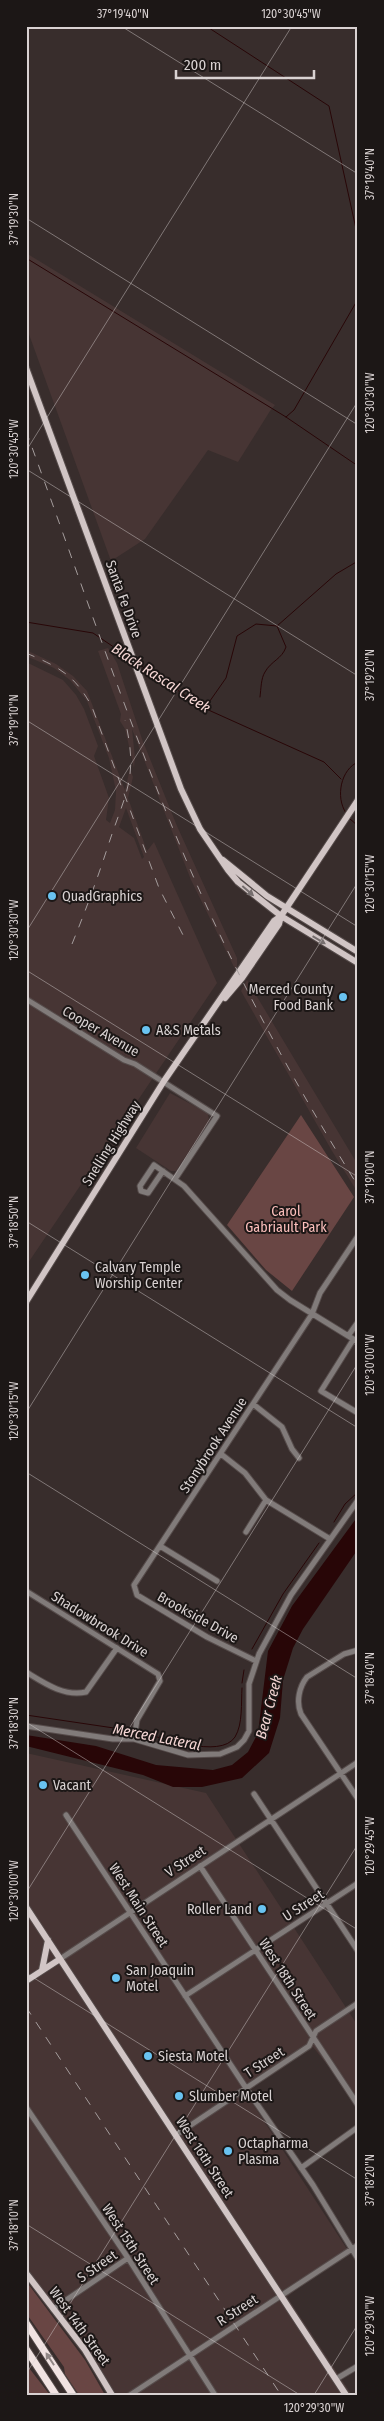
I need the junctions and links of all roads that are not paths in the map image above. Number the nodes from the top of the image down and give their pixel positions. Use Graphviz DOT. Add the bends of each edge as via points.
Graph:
graph roads {
  1 [pos="26,368"];
  2 [pos="358,800"];
  3 [pos="222,859"];
  4 [pos="286,909"];
  5 [pos="281,916"];
  6 [pos="358,952"];
  7 [pos="358,963"];
  8 [pos="26,999"];
  9 [pos="164,1081"];
  10 [pos="163,1171"];
  11 [pos="175,1179"];
  12 [pos="358,1236"];
  13 [pos="26,1302"];
  14 [pos="312,1314"];
  15 [pos="358,1322"];
  16 [pos="353,1339"];
  17 [pos="253,1404"];
  18 [pos="358,1413"];
  19 [pos="221,1454"];
  20 [pos="299,1458"];
  21 [pos="266,1500"];
  22 [pos="358,1500"];
  23 [pos="246,1532"];
  24 [pos="330,1540"];
  25 [pos="160,1546"];
  26 [pos="217,1582"];
  27 [pos="133,1588"];
  28 [pos="26,1591"];
  29 [pos="118,1648"];
  30 [pos="358,1650"];
  31 [pos="256,1661"];
  32 [pos="26,1672"];
  33 [pos="26,1726"];
  34 [pos="134,1736"];
  35 [pos="358,1762"];
  36 [pos="341,1773"];
  37 [pos="254,1794"];
  38 [pos="358,1799"];
  39 [pos="66,1814"];
  40 [pos="271,1819"];
  41 [pos="200,1866"];
  42 [pos="358,1883"];
  43 [pos="327,1903"];
  44 [pos="26,1907"];
  45 [pos="130,1912"];
  46 [pos="48,1940"];
  47 [pos="256,1950"];
  48 [pos="358,1951"];
  49 [pos="60,1959"];
  50 [pos="42,1970"];
  51 [pos="26,1981"];
  52 [pos="185,1996"];
  53 [pos="358,2003"];
  54 [pos="313,2038"];
  55 [pos="246,2088"];
  56 [pos="358,2105"];
  57 [pos="26,2106"];
  58 [pos="358,2127"];
  59 [pos="176,2135"];
  60 [pos="301,2168"];
  61 [pos="358,2245"];
  62 [pos="352,2249"];
  63 [pos="128,2258"];
  64 [pos="358,2258"];
  65 [pos="26,2273"];
  66 [pos="281,2295"];
  67 [pos="53,2309"];
  68 [pos="26,2323"];
  69 [pos="26,2349"];
  70 [pos="190,2355"];
  71 [pos="358,2366"];
  72 [pos="336,2380"];
  73 [pos="56,2395"];
  74 [pos="73,2395"];
  75 [pos="112,2395"];
  76 [pos="130,2395"];
  77 [pos="216,2395"];
  78 [pos="346,2395"];
  1 -- 3 [label="main road, Santa Fe Drive" via="187,803 200,829"];
  2 -- 4 [label="main road, Snelling Highway"];
  3 -- 4 [label="main road, Santa Fe Drive"];
  3 -- 5 [label="main road, Santa Fe Drive, one-way" via="247,890"];
  4 -- 5 [label="main road, Snelling Highway"];
  4 -- 6 [label="main road, Santa Fe Drive"];
  5 -- 7 [label="main road, Santa Fe Drive, one-way"];
  5 -- 9 [label="main road, Snelling Highway" via="274,921"];
  8 -- 9 [label="street, Cooper Avenue"];
  9 -- 11 [label="street, Cooper Avenue" via="217,1116"];
  9 -- 13 [label="main road, Snelling Highway"];
  10 -- 10 [label="street" via="154,1165 140,1186 141,1191 148,1193"];
  10 -- 11 [label="street"];
  11 -- 14 [label="street" via="269,1282"];
  12 -- 14 [label="street, Stonybrook Avenue" via="320,1293"];
  14 -- 16 [label="street"];
  14 -- 17 [label="street, Stonybrook Avenue"];
  15 -- 16 [label="street"];
  16 -- 18 [label="street" via="321,1391"];
  17 -- 19 [label="street, Stonybrook Avenue"];
  17 -- 20 [label="street" via="282,1427"];
  19 -- 21 [label="street" via="245,1473"];
  19 -- 25 [label="street, Stonybrook Avenue"];
  21 -- 23 [label="street"];
  21 -- 24 [label="street"];
  22 -- 24 [label="street"];
  24 -- 31 [label="street" via="290,1596"];
  25 -- 26 [label="street"];
  25 -- 27 [label="street, Stonybrook Avenue"];
  27 -- 31 [label="street, Brookside Drive" via="137,1595 207,1637"];
  28 -- 29 [label="street, Shadowbrook Drive"];
  29 -- 32 [label="street" via="86,1692 54,1689"];
  29 -- 34 [label="street, Shadowbrook Drive" via="161,1678 134,1727"];
  30 -- 36 [label="street" via="344,1654 307,1677 298,1703"];
  31 -- 34 [label="street" via="249,1684 250,1726 237,1747 220,1754 194,1755"];
  33 -- 34 [label="street" via="113,1740"];
  35 -- 36 [label="street, V Street"];
  36 -- 38 [label="street"];
  36 -- 40 [label="street, V Street"];
  37 -- 40 [label="street"];
  39 -- 45 [label="street, West Main Street"];
  40 -- 41 [label="street, V Street"];
  40 -- 43 [label="street"];
  41 -- 45 [label="street, V Street"];
  41 -- 47 [label="street, West 18th Street"];
  42 -- 43 [label="street, U Street"];
  43 -- 47 [label="street, U Street"];
  43 -- 48 [label="street"];
  44 -- 46 [label="main road, West 16th Street"];
  45 -- 49 [label="street, V Street"];
  45 -- 52 [label="street, West Main Street"];
  46 -- 49 [label="main road, West 16th Street"];
  46 -- 50 [label="main road"];
  47 -- 52 [label="street, U Street"];
  47 -- 54 [label="street, West 18th Street"];
  49 -- 50 [label="main road, V Street"];
  49 -- 59 [label="main road, West 16th Street"];
  50 -- 51 [label="main road, V Street"];
  52 -- 55 [label="street, West Main Street"];
  53 -- 54 [label="street, T Street" via="316,2031"];
  54 -- 55 [label="street, T Street" via="309,2046"];
  54 -- 56 [label="street, West 18th Street"];
  55 -- 59 [label="street, T Street"];
  55 -- 60 [label="street, West Main Street"];
  57 -- 63 [label="street, West 15th Street"];
  58 -- 60 [label="street"];
  59 -- 66 [label="main road, West 16th Street"];
  60 -- 62 [label="street, West Main Street"];
  61 -- 62 [label="street, R Street"];
  62 -- 64 [label="street, West Main Street"];
  62 -- 66 [label="street, R Street"];
  63 -- 67 [label="street, S Street"];
  63 -- 70 [label="street, West 15th Street"];
  65 -- 67 [label="main road, West 14th Street"];
  66 -- 70 [label="street, R Street"];
  66 -- 72 [label="main road, West 16th Street"];
  67 -- 75 [label="main road, West 14th Street" via="85,2350"];
  74 -- 68 [label="highway, one-way"];
  69 -- 73 [label="highway"];
  70 -- 76 [label="street, R Street"];
  70 -- 77 [label="street, West 15th Street"];
  71 -- 72 [label="street"];
  72 -- 78 [label="main road, West 16th Street"];
}
